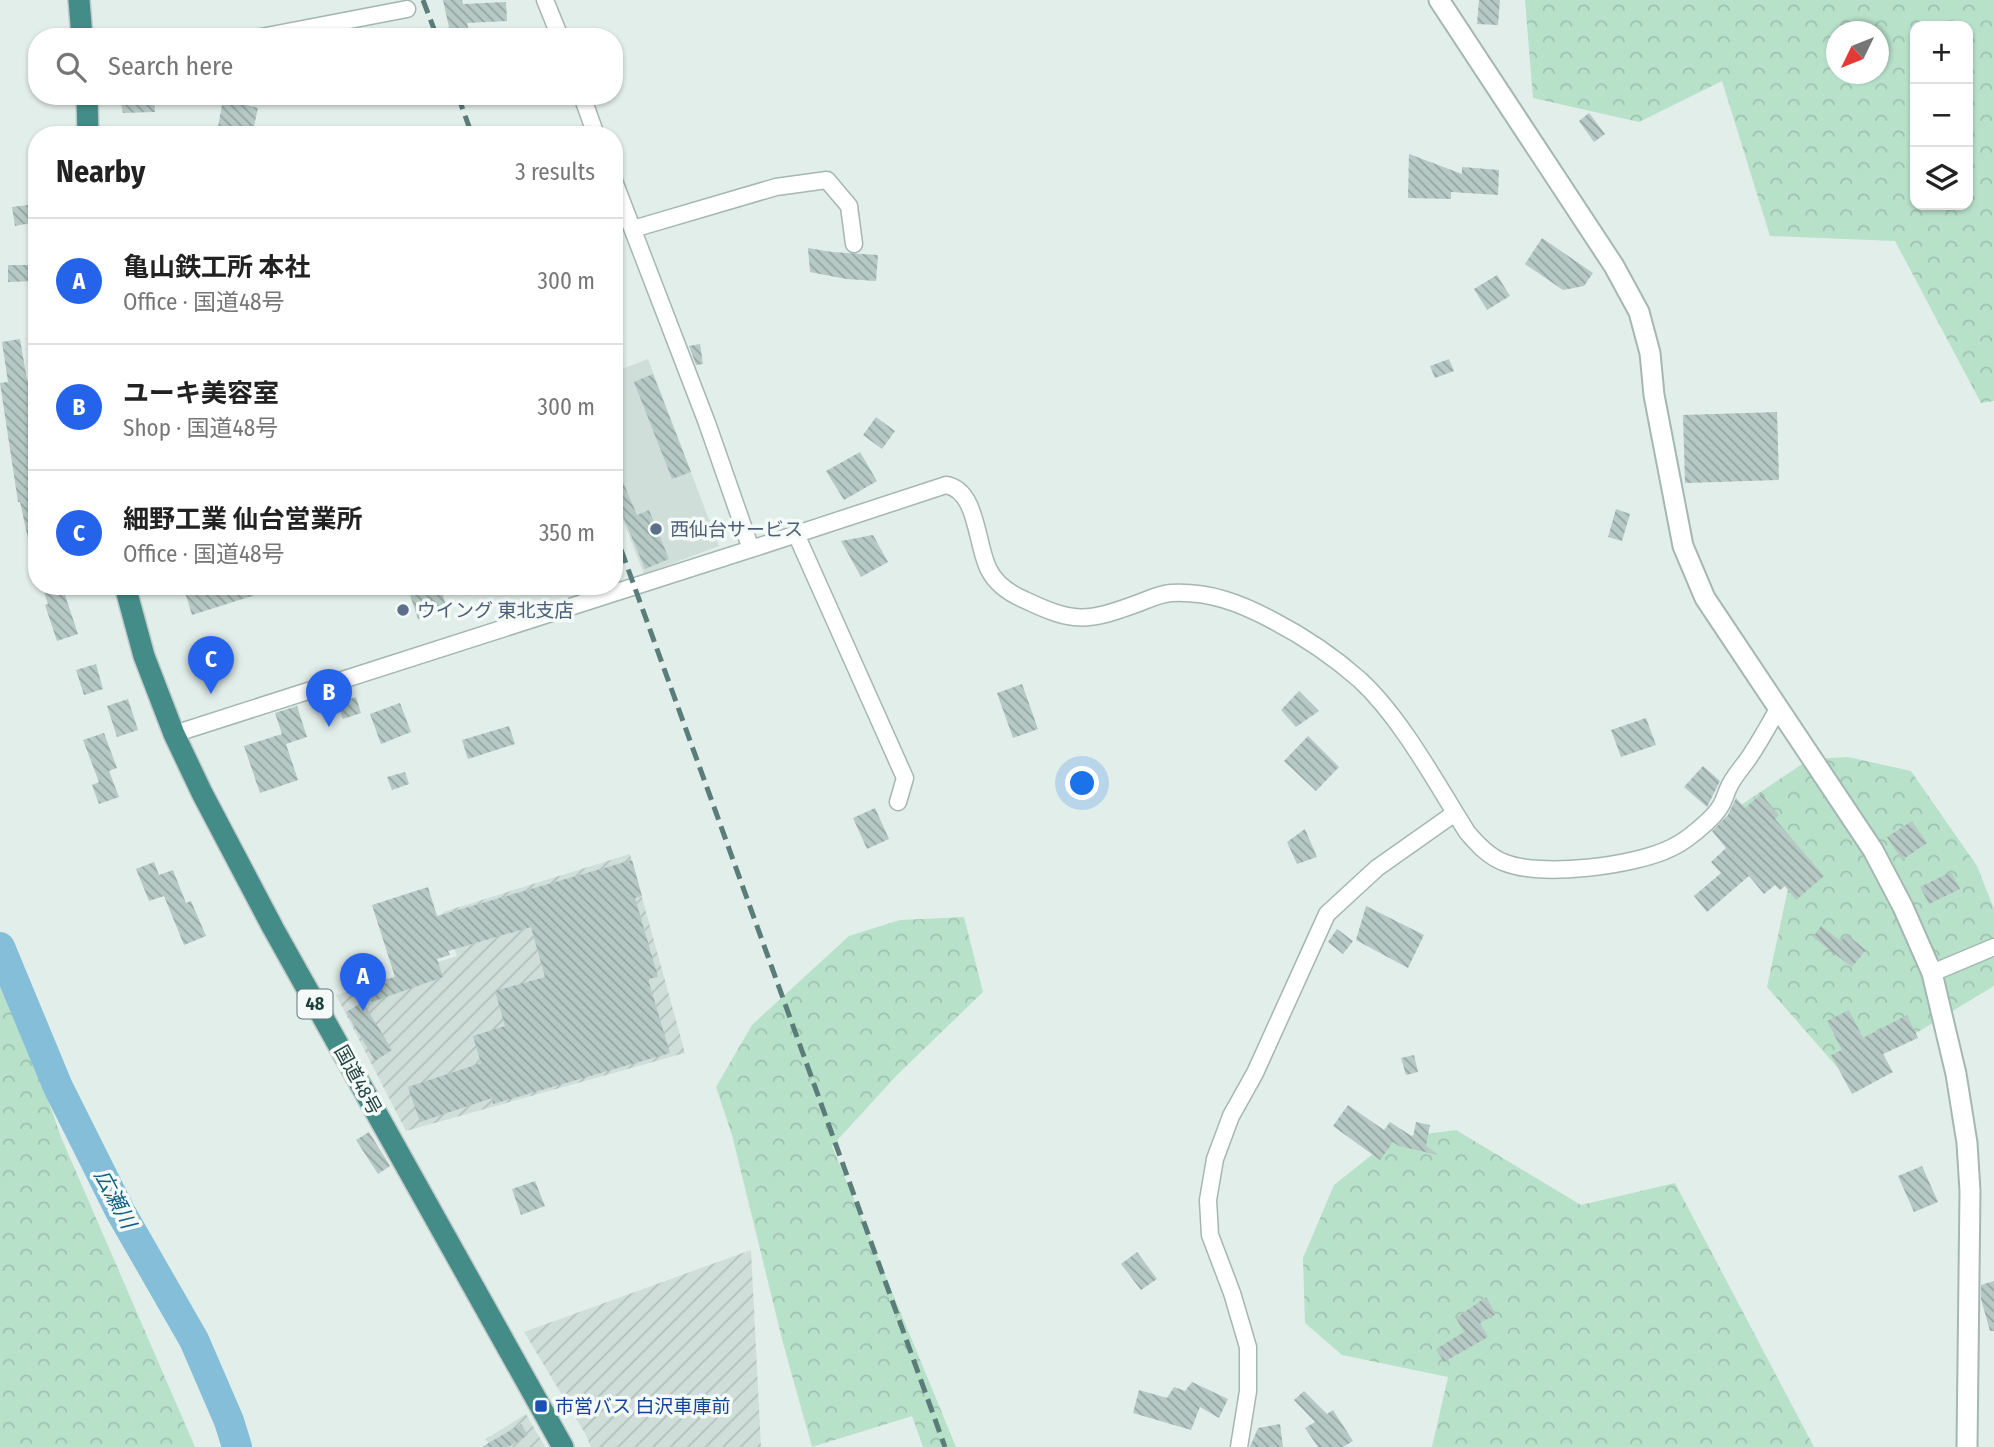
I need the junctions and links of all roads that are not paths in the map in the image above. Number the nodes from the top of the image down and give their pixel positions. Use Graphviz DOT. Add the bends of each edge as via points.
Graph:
graph roads {
  1 [pos="79,0"];
  2 [pos="545,0"];
  3 [pos="1439,0"];
  4 [pos="407,9"];
  5 [pos="81,28"];
  6 [pos="308,28"];
  7 [pos="556,28"];
  8 [pos="87,105"];
  9 [pos="585,105"];
  10 [pos="88,126"];
  11 [pos="593,126"];
  12 [pos="623,204"];
  13 [pos="633,229"];
  14 [pos="855,244"];
  15 [pos="796,534"];
  16 [pos="751,550"];
  17 [pos="623,591"];
  18 [pos="127,595"];
  19 [pos="610,595"];
  20 [pos="1779,707"];
  21 [pos="174,734"];
  22 [pos="898,802"];
  23 [pos="1455,813"];
  24 [pos="1994,947"];
  25 [pos="1932,973"];
  26 [pos="563,1447"];
  27 [pos="1239,1447"];
  28 [pos="1967,1447"];
  1 -- 5 [label="highway"];
  2 -- 7 [label="street"];
  3 -- 20 [label="street" via="1639,312 1683,546 1705,598"];
  4 -- 6 [label="street"];
  8 -- 10 [label="highway"];
  9 -- 11 [label="street"];
  12 -- 13 [label="street"];
  13 -- 14 [label="street" via="776,187 827,180 849,206"];
  13 -- 16 [label="street"];
  15 -- 16 [label="street"];
  15 -- 22 [label="street" via="905,778"];
  15 -- 23 [label="street" via="940,486 954,486 969,505 989,571 1011,592 1048,610 1082,619 1101,617 1164,594 1189,593 1223,597 1246,606 1307,640 1361,681 1396,722"];
  16 -- 17 [label="street"];
  18 -- 21 [label="highway, 国道48号 / 48" via="144,656"];
  19 -- 21 [label="street"];
  20 -- 23 [label="street" via="1728,788 1725,802 1684,841 1655,855 1589,867 1518,866 1494,858 1479,846"];
  20 -- 25 [label="street" via="1873,850"];
  21 -- 26 [label="highway, 国道48号 / 48" via="273,928"];
  23 -- 27 [label="street" via="1377,868 1327,915 1215,1159 1208,1200 1210,1235 1248,1347 1248,1391"];
  24 -- 25 [label="street"];
  25 -- 28 [label="street" via="1967,1143"];
}
